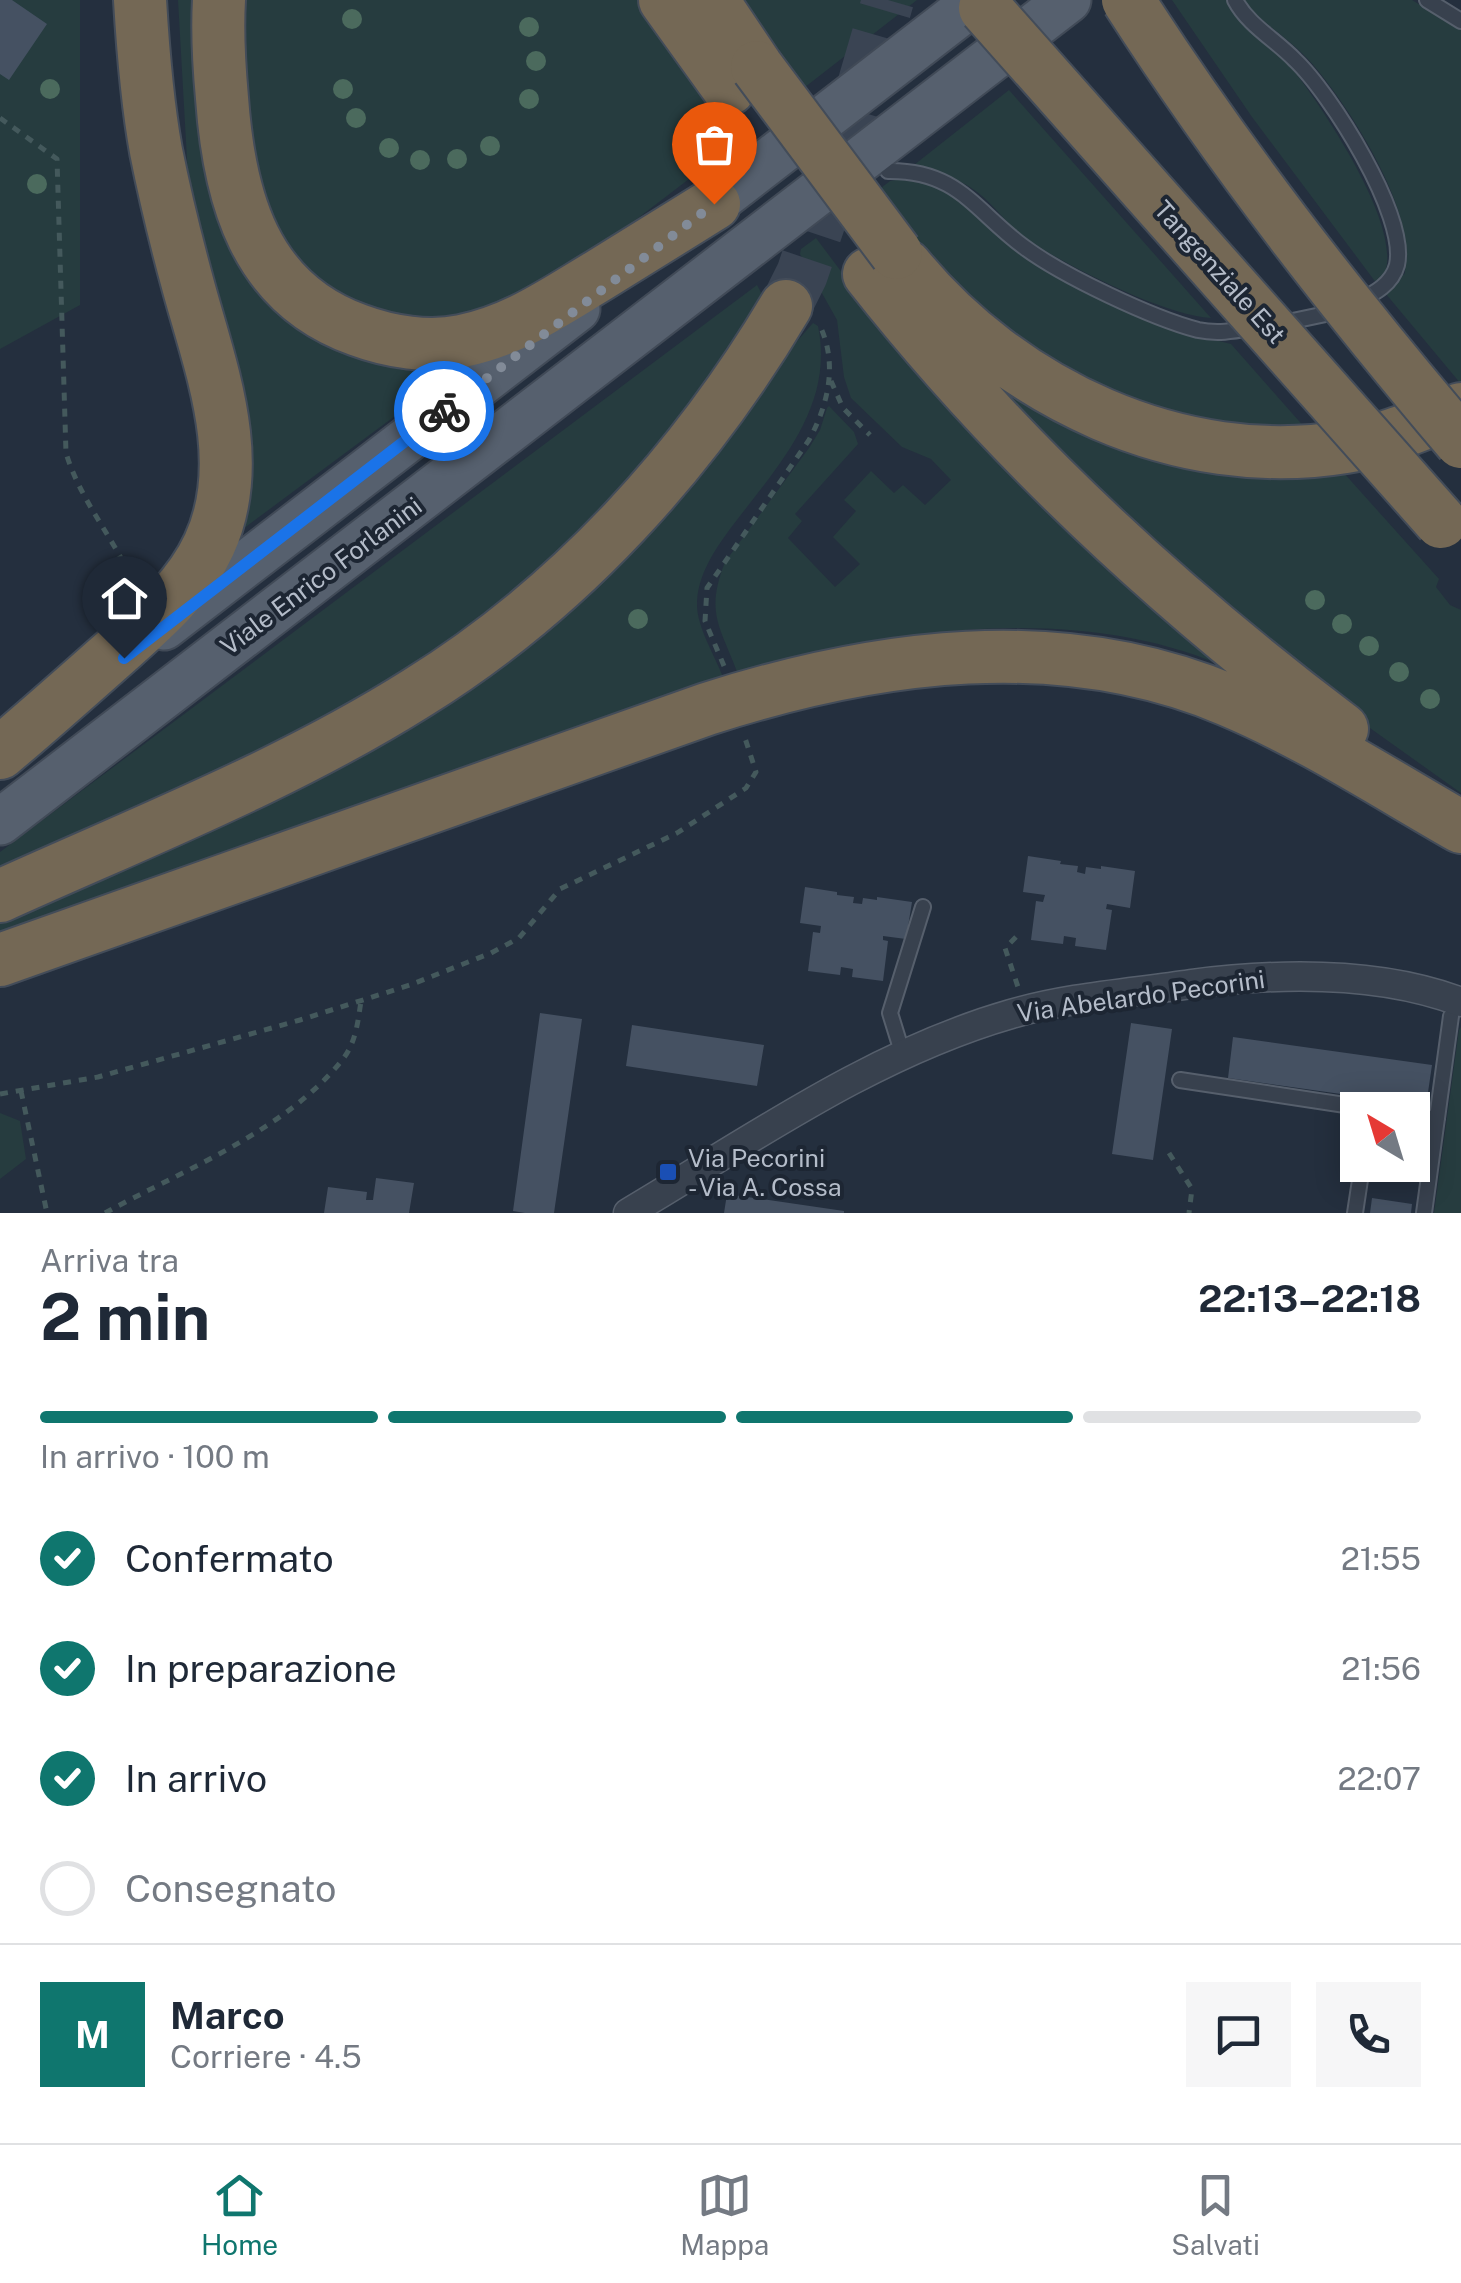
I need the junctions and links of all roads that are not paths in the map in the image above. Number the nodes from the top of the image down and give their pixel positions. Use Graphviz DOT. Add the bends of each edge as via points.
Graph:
graph roads {
  1 [pos="140,0"];
  2 [pos="163,0"];
  3 [pos="219,0"];
  4 [pos="664,0"];
  5 [pos="712,0"];
  6 [pos="978,0"];
  7 [pos="1068,0"];
  8 [pos="1128,0"];
  9 [pos="1235,0"];
  10 [pos="1427,0"];
  11 [pos="1461,20"];
  12 [pos="743,78"];
  13 [pos="888,171"];
  14 [pos="714,204"];
  15 [pos="882,264"];
  16 [pos="186,279"];
  17 [pos="801,312"];
  18 [pos="1461,409"];
  19 [pos="1461,442"];
  20 [pos="1451,533"];
  21 [pos="0,753"];
  22 [pos="1461,819"];
  23 [pos="0,822"];
  24 [pos="1461,827"];
  25 [pos="0,896"];
  26 [pos="923,907"];
  27 [pos="0,960"];
  28 [pos="1456,1009"];
  29 [pos="904,1055"];
  30 [pos="1180,1080"];
  31 [pos="1340,1104"];
  32 [pos="1430,1118"];
  33 [pos="1437,1119"];
  34 [pos="1360,1182"];
  35 [pos="628,1213"];
  36 [pos="1355,1213"];
  37 [pos="1424,1213"];
  1 -- 16 [label="highway" via="156,151"];
  2 -- 16 [label="highway" via="167,136"];
  3 -- 14 [label="highway" via="225,145 246,225 294,291 350,328 436,344 509,328"];
  4 -- 12 [label="highway"];
  5 -- 12 [label="highway"];
  6 -- 14 [label="main road"];
  6 -- 20 [label="highway, Tangenziale Est, bridge"];
  7 -- 23 [label="main road, Viale Enrico Forlanini"];
  8 -- 19 [label="highway, bridge" via="1298,243"];
  9 -- 13 [label="lane" via="1298,62 1383,194 1398,244 1397,266 1389,282 1344,310 1220,333 1198,330 1026,249 956,187"];
  10 -- 11 [label="lane"];
  12 -- 15 [label="highway, bridge"];
  14 -- 21 [label="main road"];
  15 -- 18 [label="highway" via="994,354 1059,394 1150,432 1222,449 1305,452 1349,447"];
  15 -- 22 [label="highway" via="966,388 1142,564 1208,625"];
  16 -- 21 [label="highway" via="226,448 224,495 210,543 160,612"];
  17 -- 25 [label="highway" via="656,488 594,554 492,641 340,738"];
  24 -- 27 [label="highway" via="1298,732 1225,698 1142,671 992,656 895,662 781,685 707,709"];
  26 -- 29 [label="lane" via="890,1013"];
  28 -- 29 [label="street, Via Abelardo Pecorini" via="1438,993 1348,979 1266,976 1027,1010"];
  28 -- 33 [label="lane"];
  29 -- 35 [label="street, Via Abelardo Pecorini"];
  30 -- 31 [label="lane"];
  32 -- 33 [label="lane"];
  33 -- 37 [label="lane"];
  34 -- 36 [label="lane"];
}
